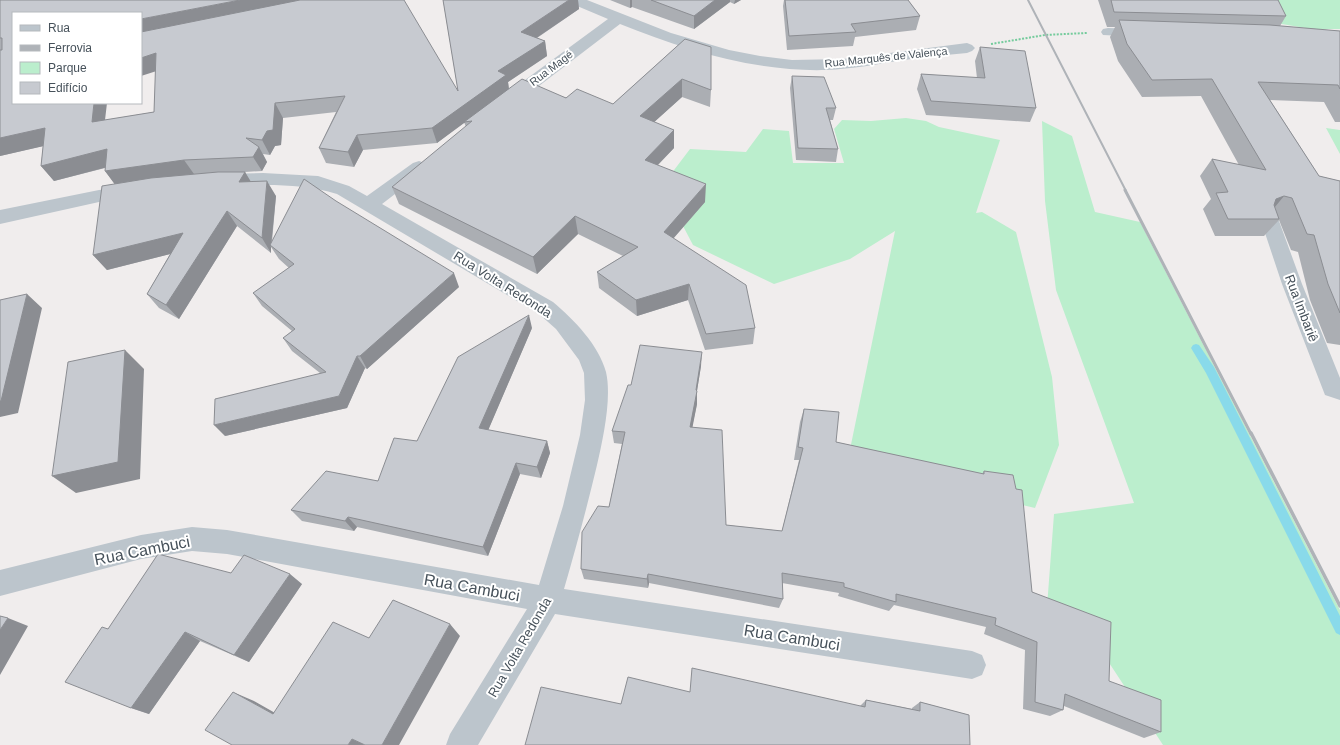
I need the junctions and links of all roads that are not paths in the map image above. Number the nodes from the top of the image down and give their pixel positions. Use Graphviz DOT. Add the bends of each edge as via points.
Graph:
graph roads {
  1 [pos="575,0"];
  2 [pos="619,18"];
  3 [pos="1108,32"];
  4 [pos="1156,33"];
  5 [pos="967,48"];
  6 [pos="497,109"];
  7 [pos="433,157"];
  8 [pos="198,182"];
  9 [pos="146,189"];
  10 [pos="369,204"];
  11 [pos="0,217"];
  12 [pos="1270,221"];
  13 [pos="1340,391"];
  14 [pos="0,583"];
  15 [pos="548,600"];
  16 [pos="972,665"];
  17 [pos="461,745"];
  1 -- 2 [label="street, Rua Marquês de Valença"];
  2 -- 5 [label="street, Rua Marquês de Valença" via="711,51 758,62 825,65"];
  2 -- 6 [label="street, Rua Magé"];
  3 -- 4 [label="street"];
  7 -- 10 [label="street"];
  8 -- 10 [label="street, Rua Volta Redonda" via="263,179 318,182 343,190"];
  9 -- 11 [label="street"];
  10 -- 15 [label="street, Rua Volta Redonda" via="546,308 563,323 589,356 595,373 596,400 592,435 576,506"];
  12 -- 13 [label="street, Rua Imbariê" via="1322,363 1333,388"];
  14 -- 15 [label="street, Rua Cambuci" via="141,547 192,539 227,542"];
  15 -- 16 [label="street, Rua Cambuci"];
  15 -- 17 [label="street, Rua Volta Redonda"];
}
